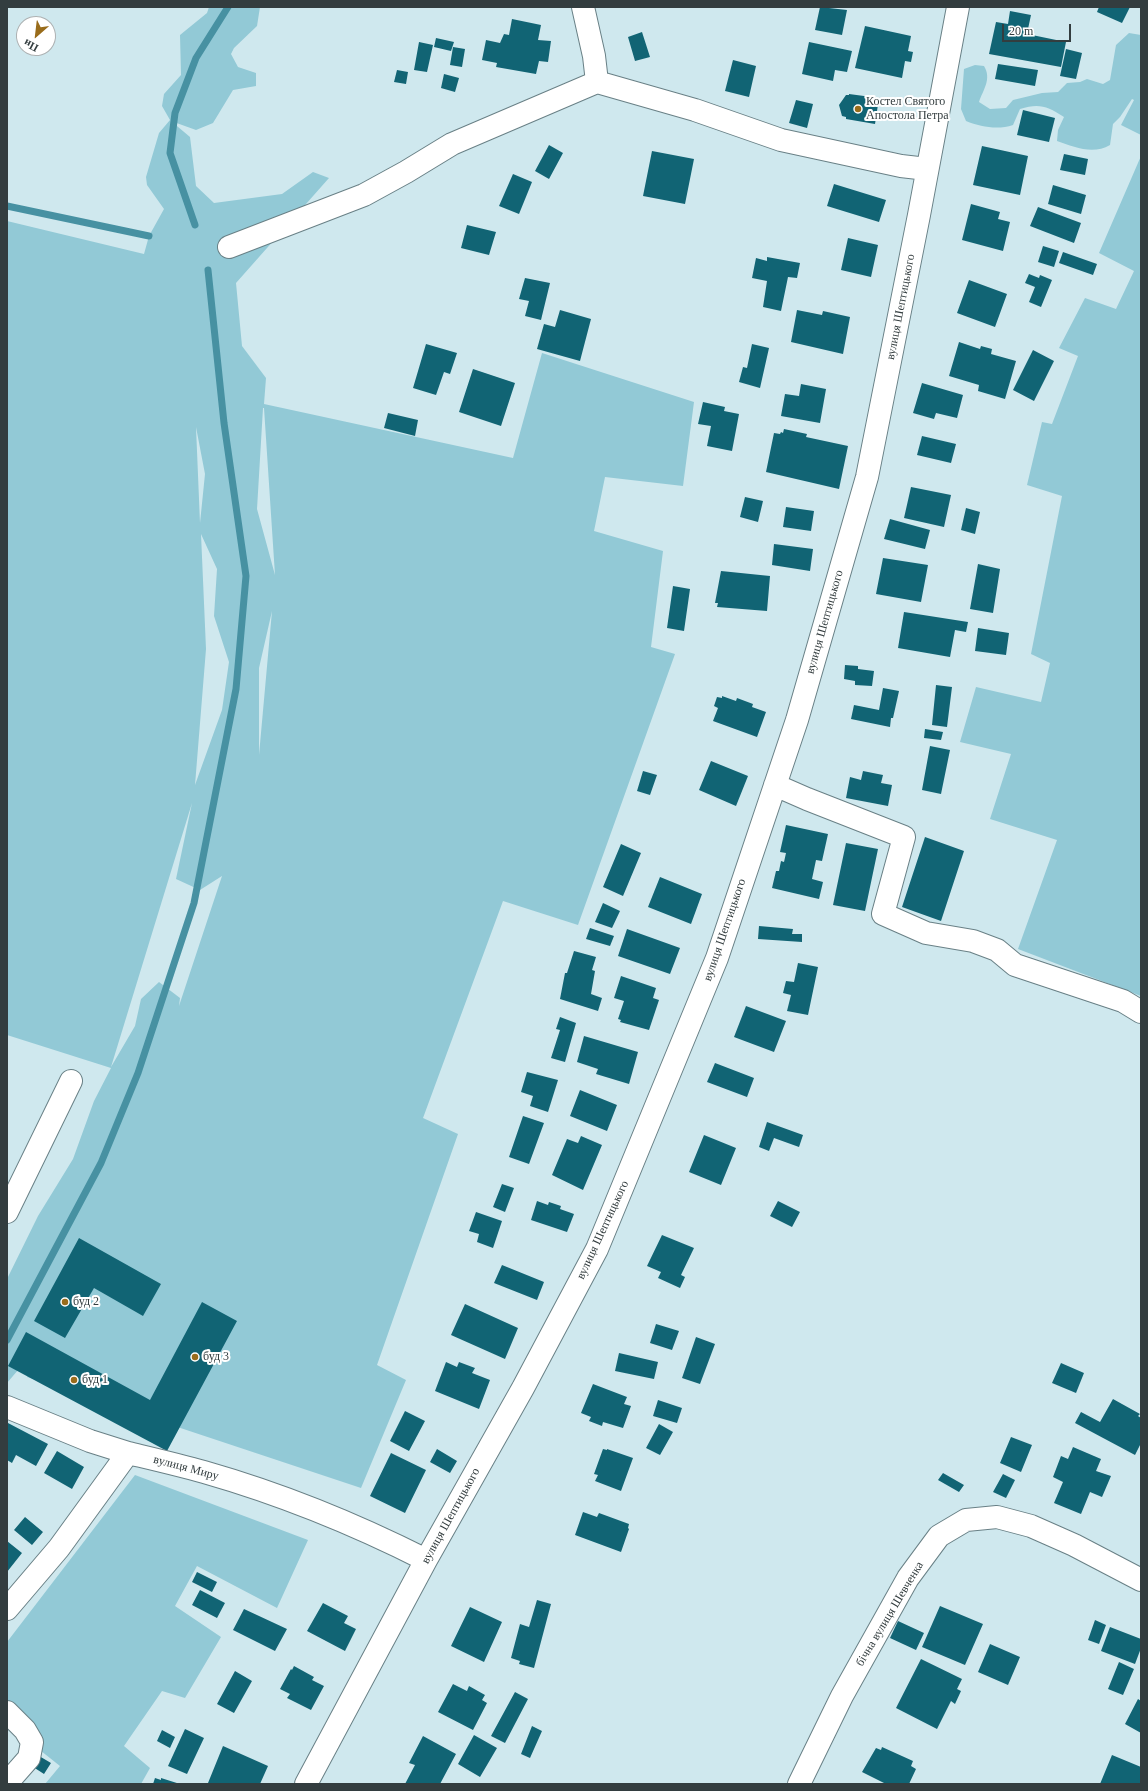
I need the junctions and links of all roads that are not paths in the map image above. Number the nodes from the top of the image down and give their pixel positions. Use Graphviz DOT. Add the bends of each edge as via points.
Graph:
graph roads {
  1 [pos="583,7"];
  2 [pos="958,7"];
  3 [pos="597,82"];
  4 [pos="927,169"];
  5 [pos="229,247"];
  6 [pos="775,784"];
  7 [pos="1141,1012"];
  8 [pos="71,1081"];
  9 [pos="7,1212"];
  10 [pos="7,1407"];
  11 [pos="128,1453"];
  12 [pos="426,1560"];
  13 [pos="1141,1580"];
  14 [pos="7,1609"];
  15 [pos="7,1712"];
  16 [pos="7,1784"];
  17 [pos="306,1784"];
  18 [pos="799,1784"];
  1 -- 3 [label="street"];
  2 -- 4 [label="street, вулиця Шептицького"];
  3 -- 4 [label="street" via="695,110 781,140 901,166"];
  3 -- 5 [label="street" via="452,144 364,195"];
  4 -- 6 [label="street, вулиця Шептицького" via="867,477 797,720"];
  6 -- 7 [label="street" via="904,837 883,914 926,933 973,941 997,950 1015,965 1123,1001"];
  6 -- 12 [label="street, вулиця Шептицького" via="717,958 597,1249 523,1388"];
  8 -- 9 [label="street"];
  10 -- 11 [label="street, вулиця Миру" via="90,1442"];
  11 -- 12 [label="street, вулиця Миру" via="204,1472 302,1504 393,1542"];
  11 -- 14 [label="street" via="60,1548"];
  12 -- 17 [label="street, вулиця Шептицького"];
  13 -- 18 [label="street, бічна вулиця Шевченка" via="1031,1526 997,1517 966,1520 939,1536 904,1585 842,1696"];
  15 -- 16 [label="street" via="25,1730 32,1742 29,1758"];
}
